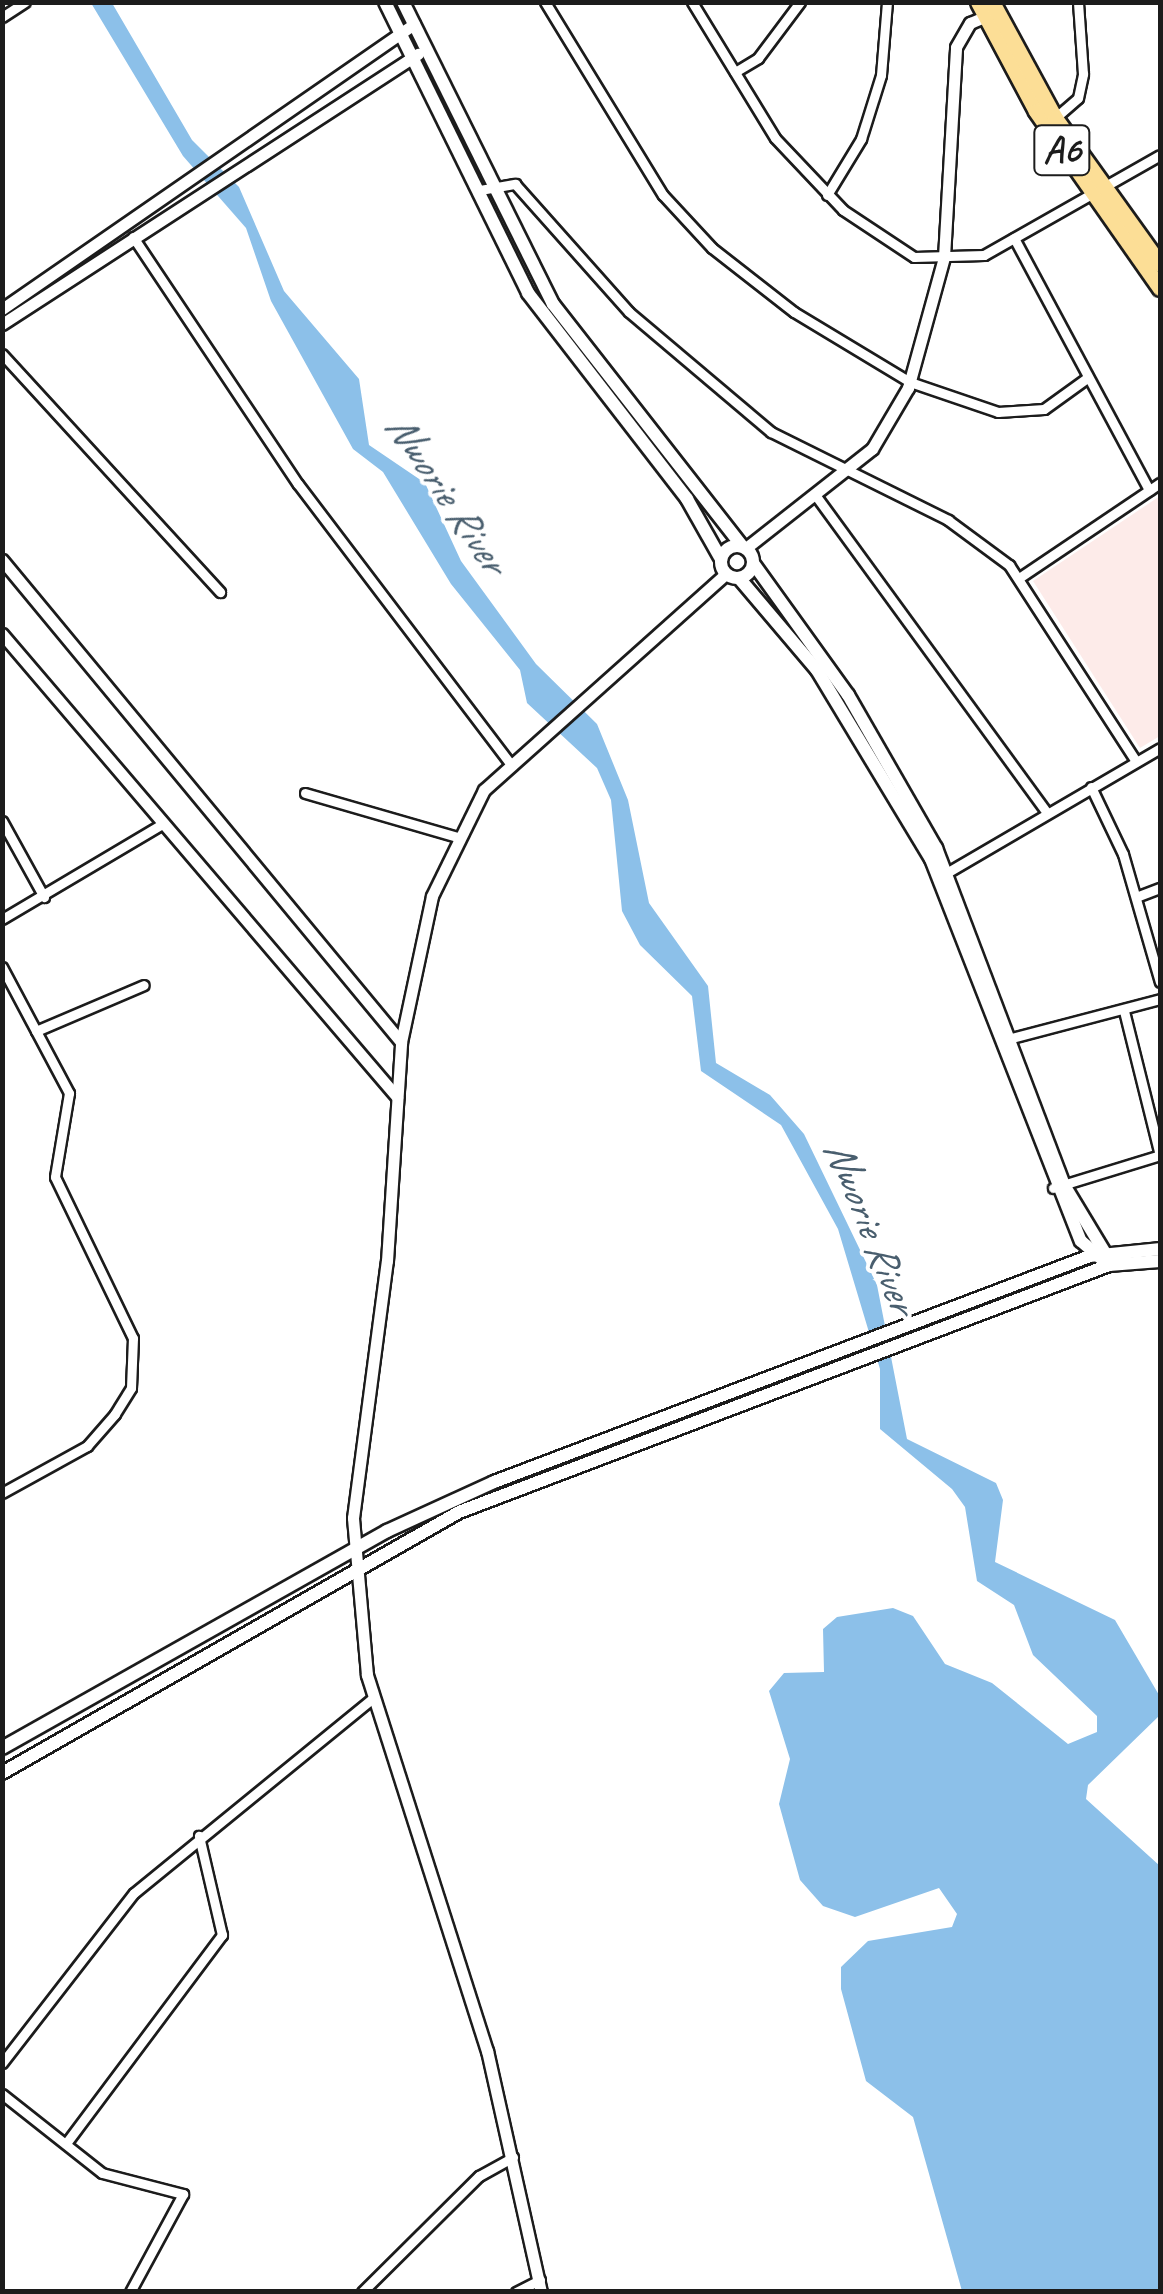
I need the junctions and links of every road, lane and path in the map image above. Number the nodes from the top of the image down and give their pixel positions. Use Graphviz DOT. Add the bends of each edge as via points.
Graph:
graph roads {
  1 [pos="25,2"];
  2 [pos="385,2"];
  3 [pos="403,2"];
  4 [pos="544,2"];
  5 [pos="692,2"];
  6 [pos="800,2"];
  7 [pos="887,2"];
  8 [pos="1078,2"];
  9 [pos="987,8"];
  10 [pos="2,17"];
  11 [pos="414,24"];
  12 [pos="399,29"];
  13 [pos="420,52"];
  14 [pos="735,72"];
  15 [pos="1055,118"];
  16 [pos="1160,155"];
  17 [pos="199,182"];
  18 [pos="494,184"];
  19 [pos="1100,186"];
  20 [pos="480,190"];
  21 [pos="827,195"];
  22 [pos="134,237"];
  23 [pos="1014,238"];
  24 [pos="943,262"];
  25 [pos="1160,264"];
  26 [pos="1160,288"];
  27 [pos="2,310"];
  28 [pos="2,324"];
  29 [pos="2,354"];
  30 [pos="1087,378"];
  31 [pos="910,382"];
  32 [pos="846,473"];
  33 [pos="1160,482"];
  34 [pos="1149,490"];
  35 [pos="816,496"];
  36 [pos="745,548"];
  37 [pos="721,559"];
  38 [pos="2,560"];
  39 [pos="753,563"];
  40 [pos="733,576"];
  41 [pos="1019,578"];
  42 [pos="220,592"];
  43 [pos="2,634"];
  44 [pos="1160,748"];
  45 [pos="1136,761"];
  46 [pos="508,762"];
  47 [pos="1091,787"];
  48 [pos="305,793"];
  49 [pos="1047,813"];
  50 [pos="2,821"];
  51 [pos="164,823"];
  52 [pos="457,837"];
  53 [pos="944,875"];
  54 [pos="1160,888"];
  55 [pos="44,897"];
  56 [pos="1136,897"];
  57 [pos="2,919"];
  58 [pos="2,967"];
  59 [pos="1160,982"];
  60 [pos="144,985"];
  61 [pos="1160,999"];
  62 [pos="1124,1011"];
  63 [pos="36,1032"];
  64 [pos="1005,1040"];
  65 [pos="401,1042"];
  66 [pos="397,1097"];
  67 [pos="1160,1154"];
  68 [pos="1059,1186"];
  69 [pos="1160,1249"];
  70 [pos="1090,1256"];
  71 [pos="1108,1259"];
  72 [pos="1160,1261"];
  73 [pos="921,1331"];
  74 [pos="850,1356"];
  75 [pos="2,1492"];
  76 [pos="356,1555"];
  77 [pos="358,1574"];
  78 [pos="373,1698"];
  79 [pos="2,1748"];
  80 [pos="2,1773"];
  81 [pos="199,1836"];
  82 [pos="2,2063"];
  83 [pos="2,2094"];
  84 [pos="12,2101"];
  85 [pos="2,2110"];
  86 [pos="67,2142"];
  87 [pos="516,2156"];
  88 [pos="540,2286"];
  89 [pos="130,2292"];
  90 [pos="362,2292"];
  91 [pos="516,2292"];
  1 -- 10 [label="street"];
  2 -- 12 [label="main road"];
  3 -- 11 [label="main road"];
  4 -- 31 [label="street" via="612,122 686,222 794,312"];
  5 -- 14 [label="street"];
  6 -- 14 [label="street"];
  7 -- 21 [label="street" via="880,75 861,140"];
  8 -- 15 [label="street" via="1083,74 1078,98"];
  9 -- 15 [label="highway, A6"];
  9 -- 19 [label="highway, A6"];
  9 -- 24 [label="street" via="956,48"];
  11 -- 12 [label="street"];
  11 -- 13 [label="main road"];
  12 -- 13 [label="main road"];
  12 -- 17 [label="street"];
  13 -- 17 [label="street" via="223,176"];
  13 -- 18 [label="main road"];
  13 -- 20 [label="main road"];
  14 -- 21 [label="street"];
  15 -- 19 [label="highway, A6"];
  16 -- 19 [label="street"];
  17 -- 22 [label="street"];
  17 -- 27 [label="street"];
  18 -- 20 [label="street"];
  18 -- 32 [label="street" via="515,184 698,375 779,438"];
  18 -- 36 [label="main road" via="528,263 585,351"];
  19 -- 23 [label="street"];
  19 -- 25 [label="highway, A6"];
  19 -- 26 [label="highway, A6"];
  20 -- 37 [label="main road" via="542,317 687,498"];
  21 -- 24 [label="street" via="888,246"];
  22 -- 28 [label="street"];
  22 -- 46 [label="street" via="298,484"];
  23 -- 24 [label="street"];
  23 -- 30 [label="street"];
  24 -- 31 [label="street"];
  29 -- 42 [label="street"];
  30 -- 31 [label="street" via="1022,414"];
  30 -- 34 [label="street"];
  31 -- 32 [label="street" via="888,426"];
  32 -- 35 [label="street"];
  32 -- 41 [label="street" via="958,526"];
  33 -- 34 [label="street"];
  34 -- 41 [label="street"];
  35 -- 36 [label="street"];
  35 -- 49 [label="street"];
  36 -- 37 [label="main road"];
  36 -- 39 [label="main road"];
  37 -- 40 [label="main road"];
  38 -- 65 [label="street"];
  39 -- 40 [label="main road"];
  39 -- 53 [label="main road" via="848,695"];
  40 -- 46 [label="street"];
  40 -- 53 [label="main road" via="816,670"];
  41 -- 45 [label="street"];
  43 -- 51 [label="street"];
  44 -- 45 [label="street"];
  45 -- 47 [label="street"];
  46 -- 52 [label="street"];
  47 -- 49 [label="street"];
  47 -- 56 [label="street"];
  48 -- 52 [label="street"];
  49 -- 53 [label="street"];
  50 -- 55 [label="street"];
  51 -- 55 [label="street"];
  51 -- 66 [label="street"];
  52 -- 65 [label="street" via="416,946"];
  53 -- 64 [label="main road"];
  54 -- 56 [label="street"];
  55 -- 57 [label="street"];
  56 -- 59 [label="street"];
  58 -- 63 [label="street"];
  60 -- 63 [label="street"];
  61 -- 62 [label="street"];
  62 -- 64 [label="street"];
  62 -- 67 [label="street"];
  63 -- 75 [label="street" via="69,1093 55,1177 133,1338 131,1388 86,1446"];
  64 -- 68 [label="main road"];
  65 -- 66 [label="street"];
  66 -- 76 [label="street"];
  67 -- 68 [label="street"];
  68 -- 70 [label="main road"];
  68 -- 71 [label="main road"];
  69 -- 71 [label="main road"];
  70 -- 71 [label="main road"];
  70 -- 73 [label="main road"];
  71 -- 72 [label="main road"];
  71 -- 73 [label="main road"];
  73 -- 74 [label="main road"];
  74 -- 76 [label="main road" via="494,1482"];
  74 -- 77 [label="main road" via="504,1492"];
  76 -- 77 [label="street"];
  76 -- 79 [label="main road"];
  77 -- 78 [label="street"];
  77 -- 80 [label="main road"];
  78 -- 81 [label="street"];
  78 -- 87 [label="street"];
  81 -- 82 [label="street" via="96,1937"];
  81 -- 86 [label="street" via="222,1935"];
  83 -- 84 [label="street"];
  84 -- 85 [label="street"];
  84 -- 86 [label="street"];
  86 -- 89 [label="street" via="102,2173 183,2194"];
  87 -- 88 [label="street"];
  87 -- 90 [label="street" via="479,2176"];
  88 -- 91 [label="street"];
}
